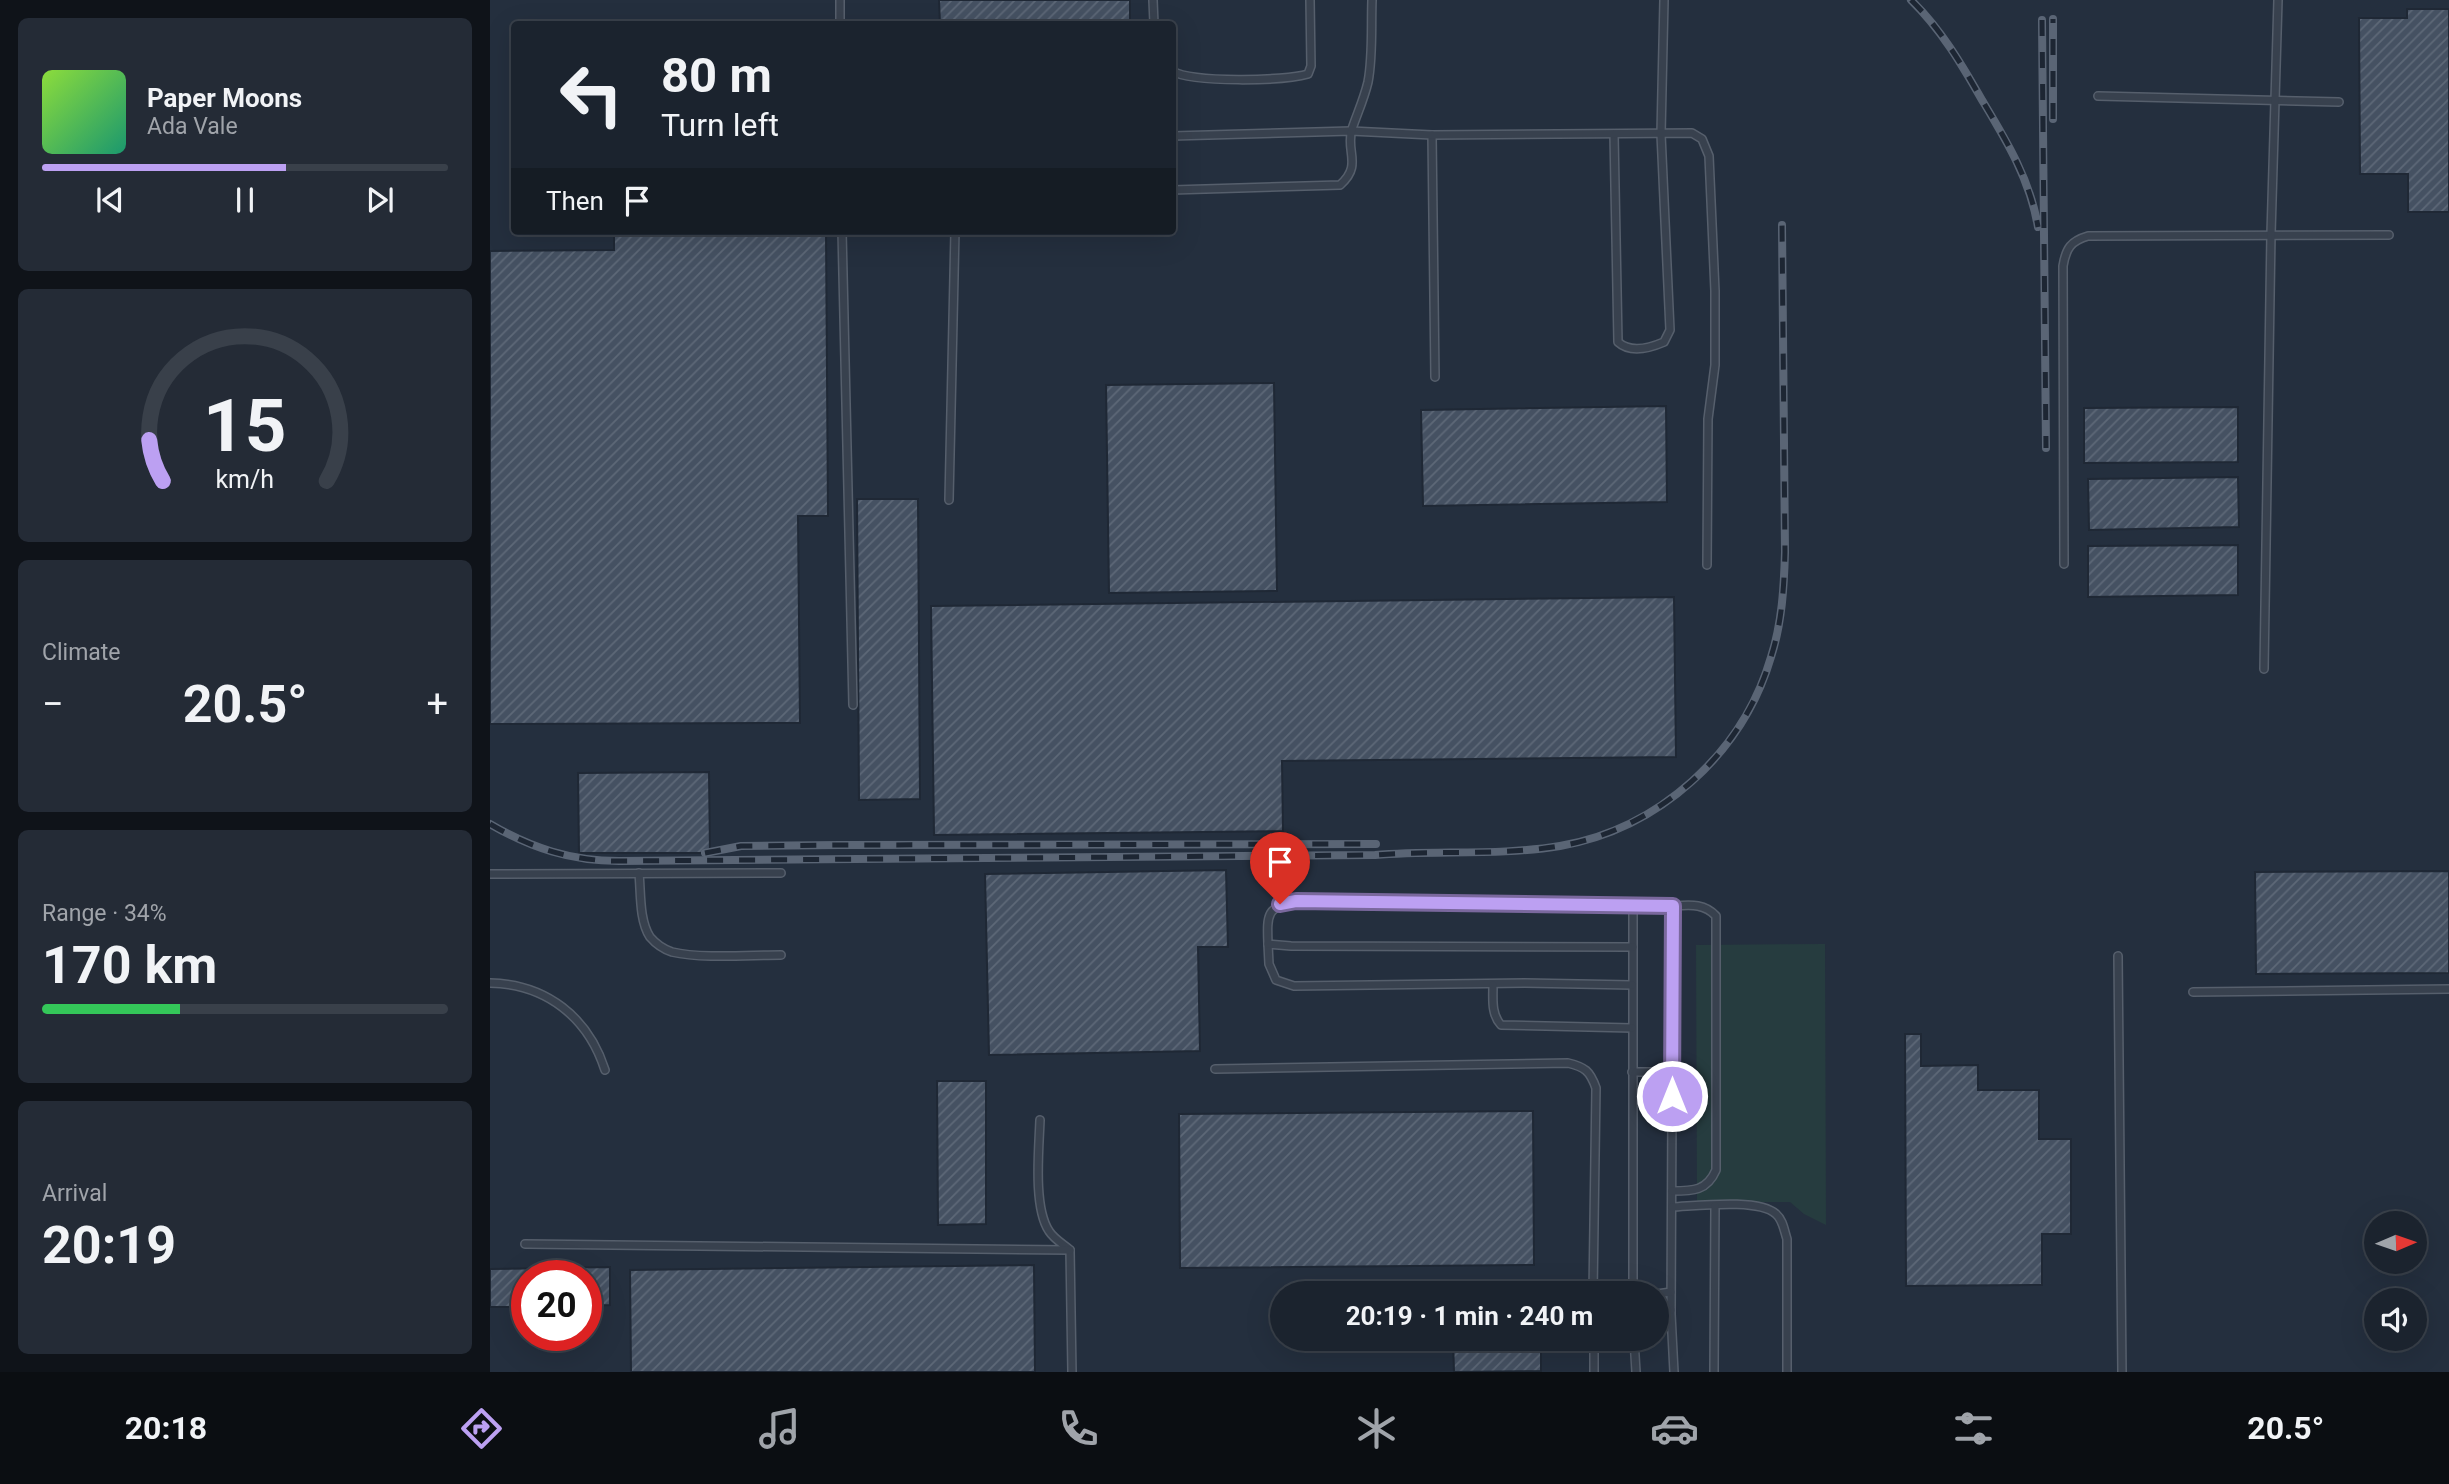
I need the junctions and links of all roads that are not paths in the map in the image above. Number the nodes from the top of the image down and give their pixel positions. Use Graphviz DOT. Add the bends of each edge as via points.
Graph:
graph roads {
  1 [pos="841,0"];
  2 [pos="1153,0"];
  3 [pos="1310,0"];
  4 [pos="1372,0"];
  5 [pos="1664,0"];
  6 [pos="2278,0"];
  7 [pos="840,21"];
  8 [pos="1154,21"];
  9 [pos="1176,72"];
  10 [pos="2098,96"];
  11 [pos="2274,99"];
  12 [pos="2339,102"];
  13 [pos="1351,131"];
  14 [pos="1614,134"];
  15 [pos="1661,134"];
  16 [pos="1432,135"];
  17 [pos="1176,136"];
  18 [pos="1176,190"];
  19 [pos="2271,234"];
  20 [pos="842,235"];
  21 [pos="956,235"];
  22 [pos="2389,235"];
  23 [pos="1435,377"];
  24 [pos="949,500"];
  25 [pos="1707,565"];
  26 [pos="2064,565"];
  27 [pos="2264,669"];
  28 [pos="853,705"];
  29 [pos="639,873"];
  30 [pos="781,873"];
  31 [pos="490,874"];
  32 [pos="1633,904"];
  33 [pos="1673,906"];
  34 [pos="1268,944"];
  35 [pos="1633,947"];
  36 [pos="780,955"];
  37 [pos="2118,956"];
  38 [pos="490,983"];
  39 [pos="1493,985"];
  40 [pos="1632,985"];
  41 [pos="2449,989"];
  42 [pos="2193,992"];
  43 [pos="1632,1028"];
  44 [pos="1215,1069"];
  45 [pos="604,1070"];
  46 [pos="1632,1072"];
  47 [pos="1673,1072"];
  48 [pos="1040,1120"];
  49 [pos="1672,1191"];
  50 [pos="1715,1206"];
  51 [pos="1672,1207"];
  52 [pos="525,1244"];
  53 [pos="1070,1250"];
  54 [pos="1593,1281"];
  55 [pos="1633,1281"];
  56 [pos="1671,1292"];
  57 [pos="1671,1310"];
  58 [pos="1594,1351"];
  59 [pos="1635,1351"];
  60 [pos="1072,1372"];
  61 [pos="1594,1372"];
  62 [pos="1636,1372"];
  63 [pos="1674,1372"];
  64 [pos="1714,1372"];
  65 [pos="1787,1372"];
  66 [pos="2123,1372"];
  1 -- 7 [label="lane"];
  2 -- 8 [label="lane"];
  3 -- 9 [label="lane" via="1308,74 1233,79"];
  4 -- 13 [label="lane" via="1368,80"];
  5 -- 15 [label="lane"];
  6 -- 11 [label="lane"];
  10 -- 11 [label="lane"];
  11 -- 12 [label="lane"];
  11 -- 19 [label="lane"];
  13 -- 16 [label="lane"];
  13 -- 17 [label="lane"];
  13 -- 18 [label="lane" via="1352,170 1340,185"];
  14 -- 15 [label="lane"];
  14 -- 15 [label="lane" via="1618,342 1634,349 1664,342 1670,330"];
  14 -- 16 [label="lane"];
  15 -- 25 [label="lane" via="1692,134 1702,139 1709,156 1715,365 1708,419"];
  16 -- 23 [label="lane"];
  19 -- 22 [label="lane"];
  19 -- 26 [label="lane" via="2088,236 2074,240 2068,248 2063,266"];
  19 -- 27 [label="lane"];
  20 -- 28 [label="lane"];
  21 -- 24 [label="lane"];
  29 -- 30 [label="lane"];
  29 -- 31 [label="lane"];
  29 -- 36 [label="lane" via="644,919 657,945 692,954"];
  32 -- 33 [label="lane"];
  32 -- 34 [label="lane" via="1296,901 1280,904 1270,913"];
  32 -- 35 [label="lane"];
  33 -- 47 [label="lane"];
  33 -- 49 [label="lane" via="1696,905 1716,916 1716,1170 1707,1185"];
  34 -- 35 [label="lane"];
  34 -- 39 [label="lane" via="1271,972 1287,985"];
  35 -- 40 [label="lane"];
  37 -- 66 [label="lane"];
  38 -- 45 [label="lane" via="523,986 559,1004 590,1034"];
  39 -- 40 [label="lane"];
  39 -- 43 [label="lane" via="1494,1009 1501,1025"];
  40 -- 43 [label="lane"];
  41 -- 42 [label="lane"];
  43 -- 46 [label="lane"];
  44 -- 54 [label="lane" via="1584,1066 1596,1088"];
  46 -- 47 [label="lane"];
  46 -- 55 [label="lane"];
  47 -- 49 [label="lane"];
  48 -- 53 [label="lane" via="1038,1180 1043,1213 1049,1231"];
  49 -- 51 [label="lane"];
  50 -- 51 [label="lane"];
  50 -- 64 [label="lane"];
  50 -- 65 [label="lane" via="1760,1206 1781,1219 1787,1239"];
  51 -- 56 [label="lane"];
  52 -- 53 [label="lane"];
  53 -- 60 [label="lane"];
  56 -- 57 [label="lane"];
  57 -- 63 [label="lane"];
  58 -- 61 [label="lane"];
  59 -- 62 [label="lane"];
}
